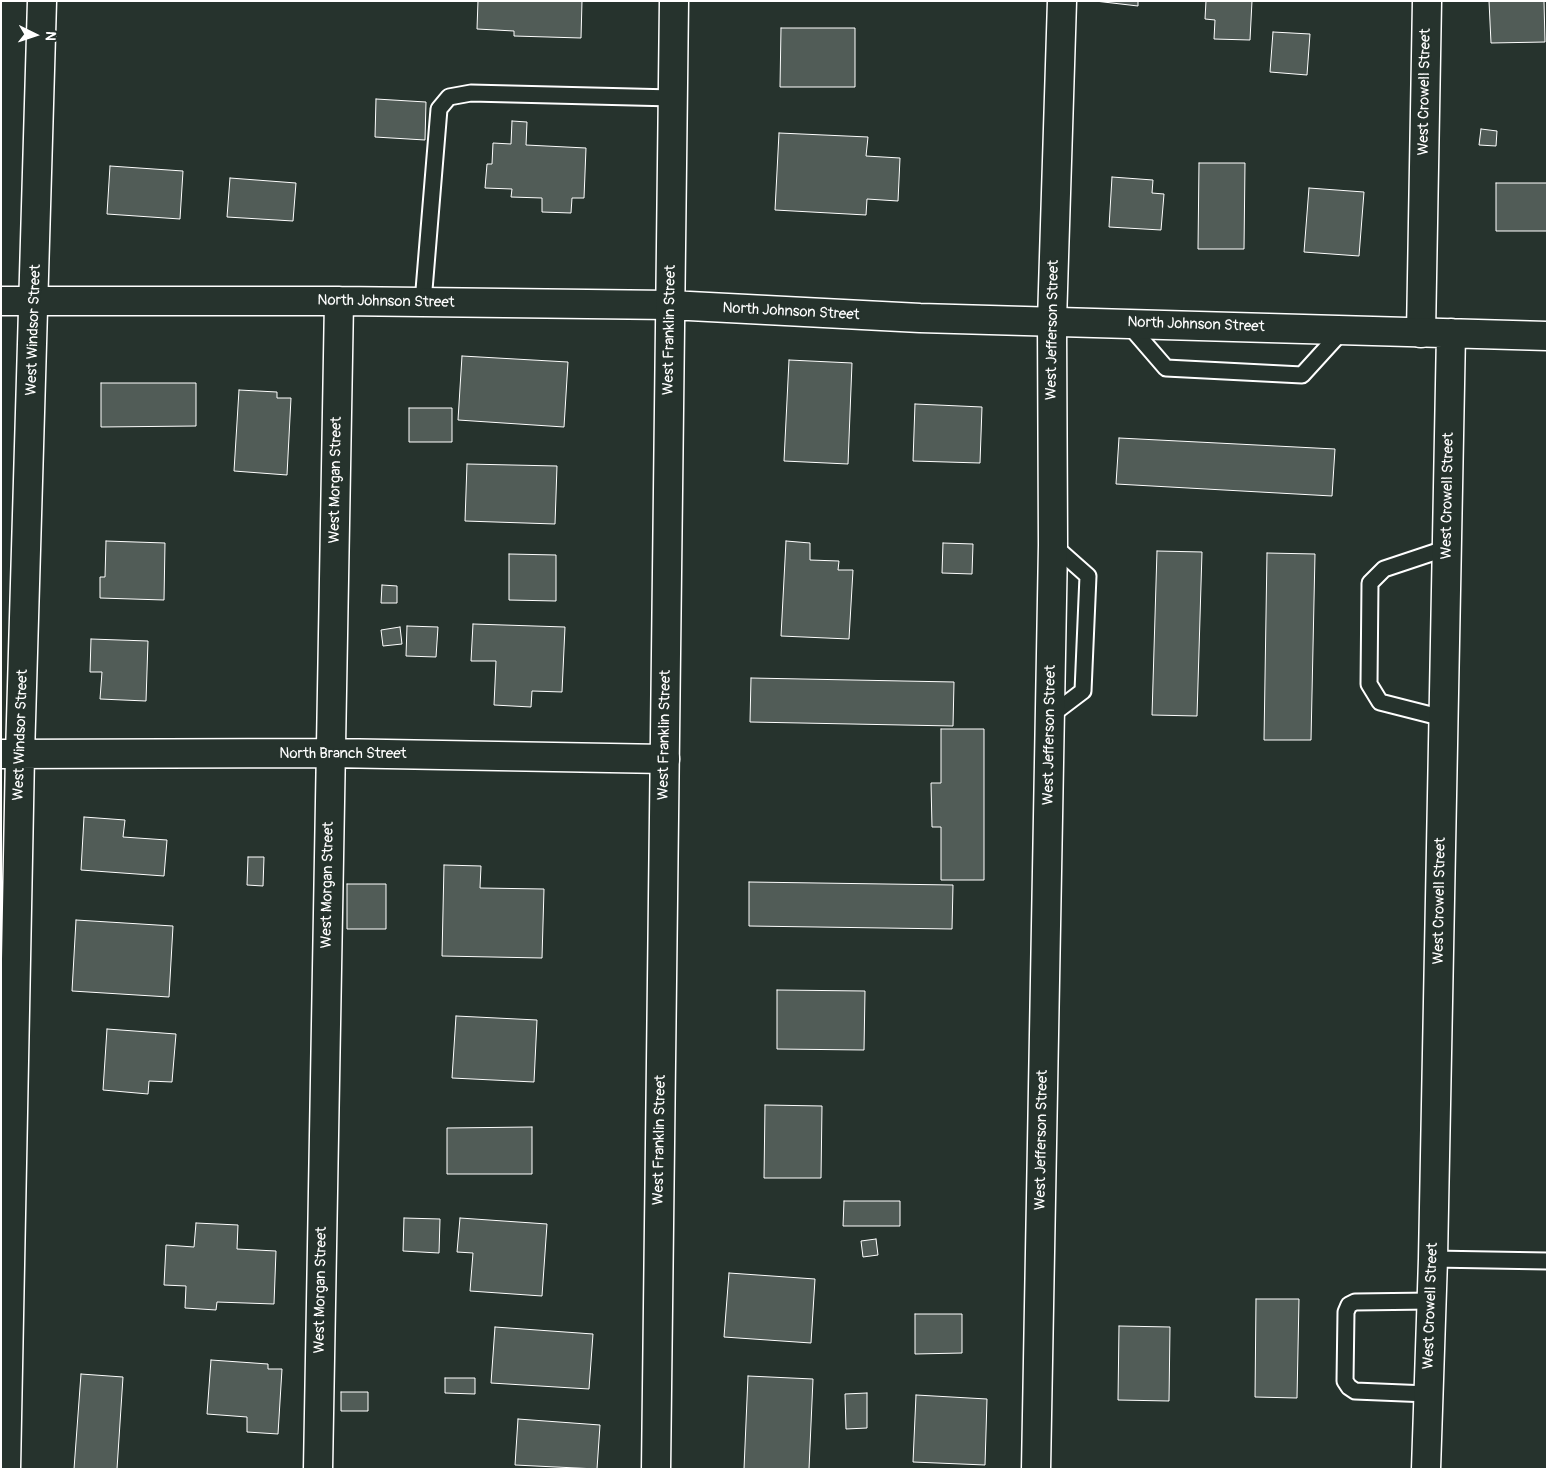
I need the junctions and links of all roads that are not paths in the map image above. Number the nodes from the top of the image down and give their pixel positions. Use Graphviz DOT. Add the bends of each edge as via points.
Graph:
graph roads {
  1 [pos="42,1"];
  2 [pos="674,1"];
  3 [pos="1062,1"];
  4 [pos="1427,1"];
  5 [pos="673,98"];
  6 [pos="1,301"];
  7 [pos="339,301"];
  8 [pos="35,302"];
  9 [pos="423,302"];
  10 [pos="670,305"];
  11 [pos="1052,321"];
  12 [pos="1127,323"];
  13 [pos="1343,330"];
  14 [pos="1421,333"];
  15 [pos="1452,333"];
  16 [pos="1547,336"];
  17 [pos="1447,548"];
  18 [pos="1443,718"];
  19 [pos="331,753"];
  20 [pos="11,755"];
  21 [pos="665,758"];
  22 [pos="6,1194"];
  23 [pos="1432,1259"];
  24 [pos="1547,1261"];
  25 [pos="1431,1301"];
  26 [pos="1428,1394"];
  27 [pos="6,1469"];
  28 [pos="318,1469"];
  29 [pos="656,1469"];
  30 [pos="1036,1469"];
  31 [pos="1426,1469"];
  1 -- 8 [label="street, West Windsor Street"];
  2 -- 5 [label="street, West Franklin Street"];
  3 -- 11 [label="street, West Jefferson Street"];
  4 -- 14 [label="street, West Crowell Street"];
  5 -- 9 [label="lane" via="471,93 449,98 439,109"];
  5 -- 10 [label="street, West Franklin Street"];
  6 -- 8 [label="street, North Johnson Street"];
  7 -- 8 [label="street, North Johnson Street"];
  7 -- 9 [label="street, North Johnson Street"];
  7 -- 19 [label="street, West Morgan Street"];
  8 -- 20 [label="street, West Windsor Street"];
  9 -- 10 [label="street, North Johnson Street"];
  10 -- 11 [label="street, North Johnson Street"];
  10 -- 21 [label="street, West Franklin Street"];
  11 -- 12 [label="street, North Johnson Street"];
  11 -- 30 [label="street, West Jefferson Street" via="1053,544"];
  12 -- 13 [label="street, North Johnson Street"];
  12 -- 13 [label="lane" via="1166,368 1302,375"];
  13 -- 14 [label="street, North Johnson Street"];
  14 -- 15 [label="street, North Johnson Street"];
  15 -- 16 [label="street, North Johnson Street"];
  15 -- 17 [label="street, West Crowell Street"];
  17 -- 18 [label="street, West Crowell Street"];
  17 -- 18 [label="lane" via="1384,569 1370,583 1369,684 1380,702"];
  18 -- 23 [label="street, West Crowell Street"];
  19 -- 20 [label="street, North Branch Street"];
  19 -- 21 [label="street, North Branch Street"];
  19 -- 28 [label="street, West Morgan Street"];
  20 -- 22 [label="street, West Windsor Street"];
  21 -- 29 [label="street, West Franklin Street"];
  22 -- 27 [label="street, West Windsor Street"];
  23 -- 24 [label="lane"];
  23 -- 25 [label="street, West Crowell Street"];
  25 -- 26 [label="street, West Crowell Street"];
  25 -- 26 [label="lane" via="1355,1302 1346,1312 1345,1381 1349,1387 1355,1391"];
  26 -- 31 [label="street, West Crowell Street"];
}
